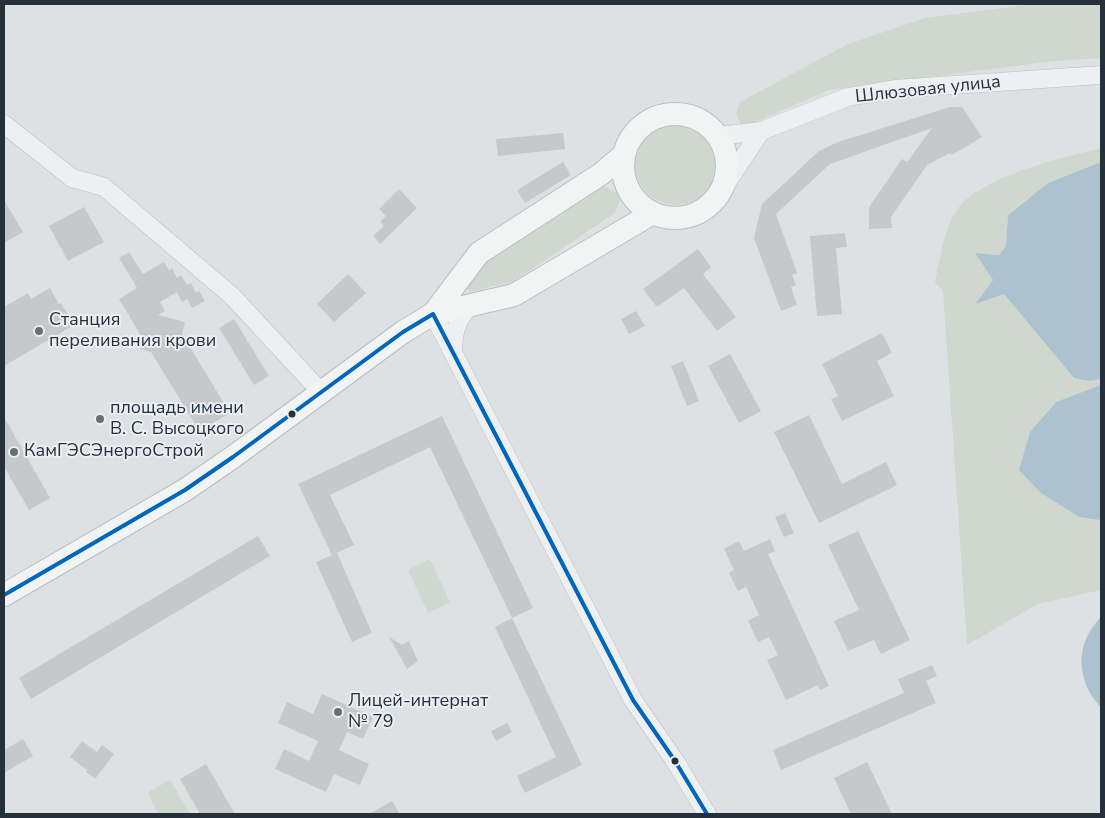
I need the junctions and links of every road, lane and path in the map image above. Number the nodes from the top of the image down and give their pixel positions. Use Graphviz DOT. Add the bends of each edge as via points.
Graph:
graph roads {
  1 [pos="1101,75"];
  2 [pos="4,124"];
  3 [pos="761,131"];
  4 [pos="718,136"];
  5 [pos="622,156"];
  6 [pos="718,196"];
  7 [pos="653,213"];
  8 [pos="470,305"];
  9 [pos="433,314"];
  10 [pos="454,354"];
  11 [pos="322,392"];
  12 [pos="4,595"];
  13 [pos="707,814"];
  1 -- 3 [label="street, Шлюзовая улица" via="895,89 848,97"];
  2 -- 11 [label="street" via="72,178 104,187 232,296"];
  3 -- 4 [label="street, Шлюзовая улица"];
  3 -- 6 [label="street"];
  4 -- 5 [label="main road" via="694,117 663,115 638,129"];
  4 -- 6 [label="main road" via="727,163"];
  5 -- 7 [label="main road" via="630,193"];
  5 -- 9 [label="main road" via="601,174 479,253"];
  6 -- 7 [label="main road" via="694,214 677,218"];
  7 -- 8 [label="main road" via="514,295"];
  8 -- 9 [label="main road"];
  8 -- 10 [label="street" via="455,326"];
  9 -- 10 [label="street"];
  9 -- 11 [label="main road" via="403,332"];
  10 -- 13 [label="street" via="633,700"];
  11 -- 12 [label="main road" via="185,490"];
}
